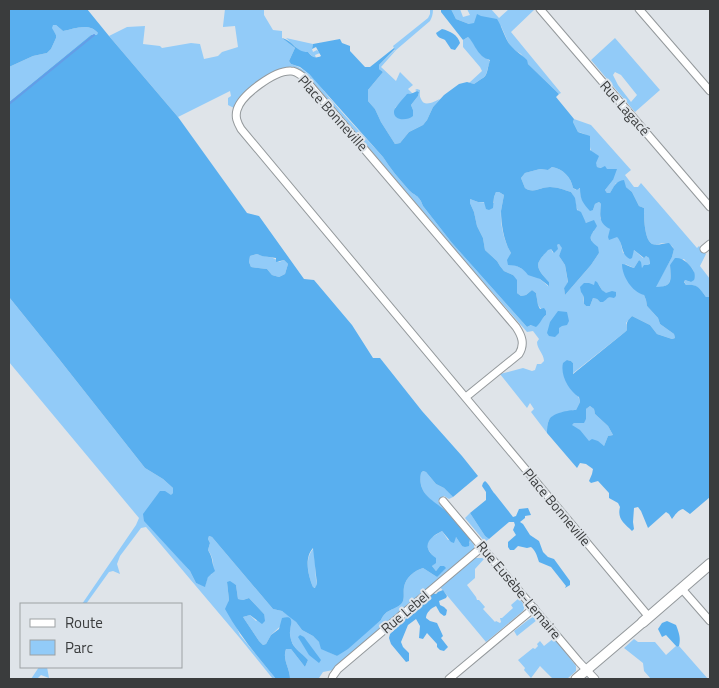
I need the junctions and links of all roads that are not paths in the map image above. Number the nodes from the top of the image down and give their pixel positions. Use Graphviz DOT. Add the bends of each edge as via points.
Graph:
graph roads {
  1 [pos="540,9"];
  2 [pos="639,9"];
  3 [pos="710,91"];
  4 [pos="710,207"];
  5 [pos="710,244"];
  6 [pos="704,249"];
  7 [pos="466,397"];
  8 [pos="443,500"];
  9 [pos="482,547"];
  10 [pos="710,564"];
  11 [pos="682,589"];
  12 [pos="534,608"];
  13 [pos="646,620"];
  14 [pos="710,621"];
  15 [pos="586,671"];
  16 [pos="332,679"];
  17 [pos="449,679"];
  18 [pos="576,679"];
  19 [pos="595,679"];
  1 -- 4 [label="street, Rue Lagacé"];
  2 -- 3 [label="street"];
  5 -- 6 [label="street"];
  7 -- 7 [label="street, Place Bonneville" via="519,354 522,339 516,327 302,76 293,71 286,72 255,88 237,109 237,122 241,129"];
  7 -- 13 [label="street, Place Bonneville"];
  8 -- 9 [label="street, Rue Eusèbe-Lemaire"];
  9 -- 12 [label="street, Rue Eusèbe-Lemaire"];
  9 -- 16 [label="street, Rue Lebel" via="338,669"];
  10 -- 11 [label="main road"];
  11 -- 13 [label="main road"];
  11 -- 14 [label="street"];
  12 -- 15 [label="street, Rue Eusèbe-Lemaire"];
  12 -- 17 [label="street"];
  13 -- 15 [label="street"];
  15 -- 18 [label="street"];
  15 -- 19 [label="street, Rue Eusèbe-Lemaire"];
}
